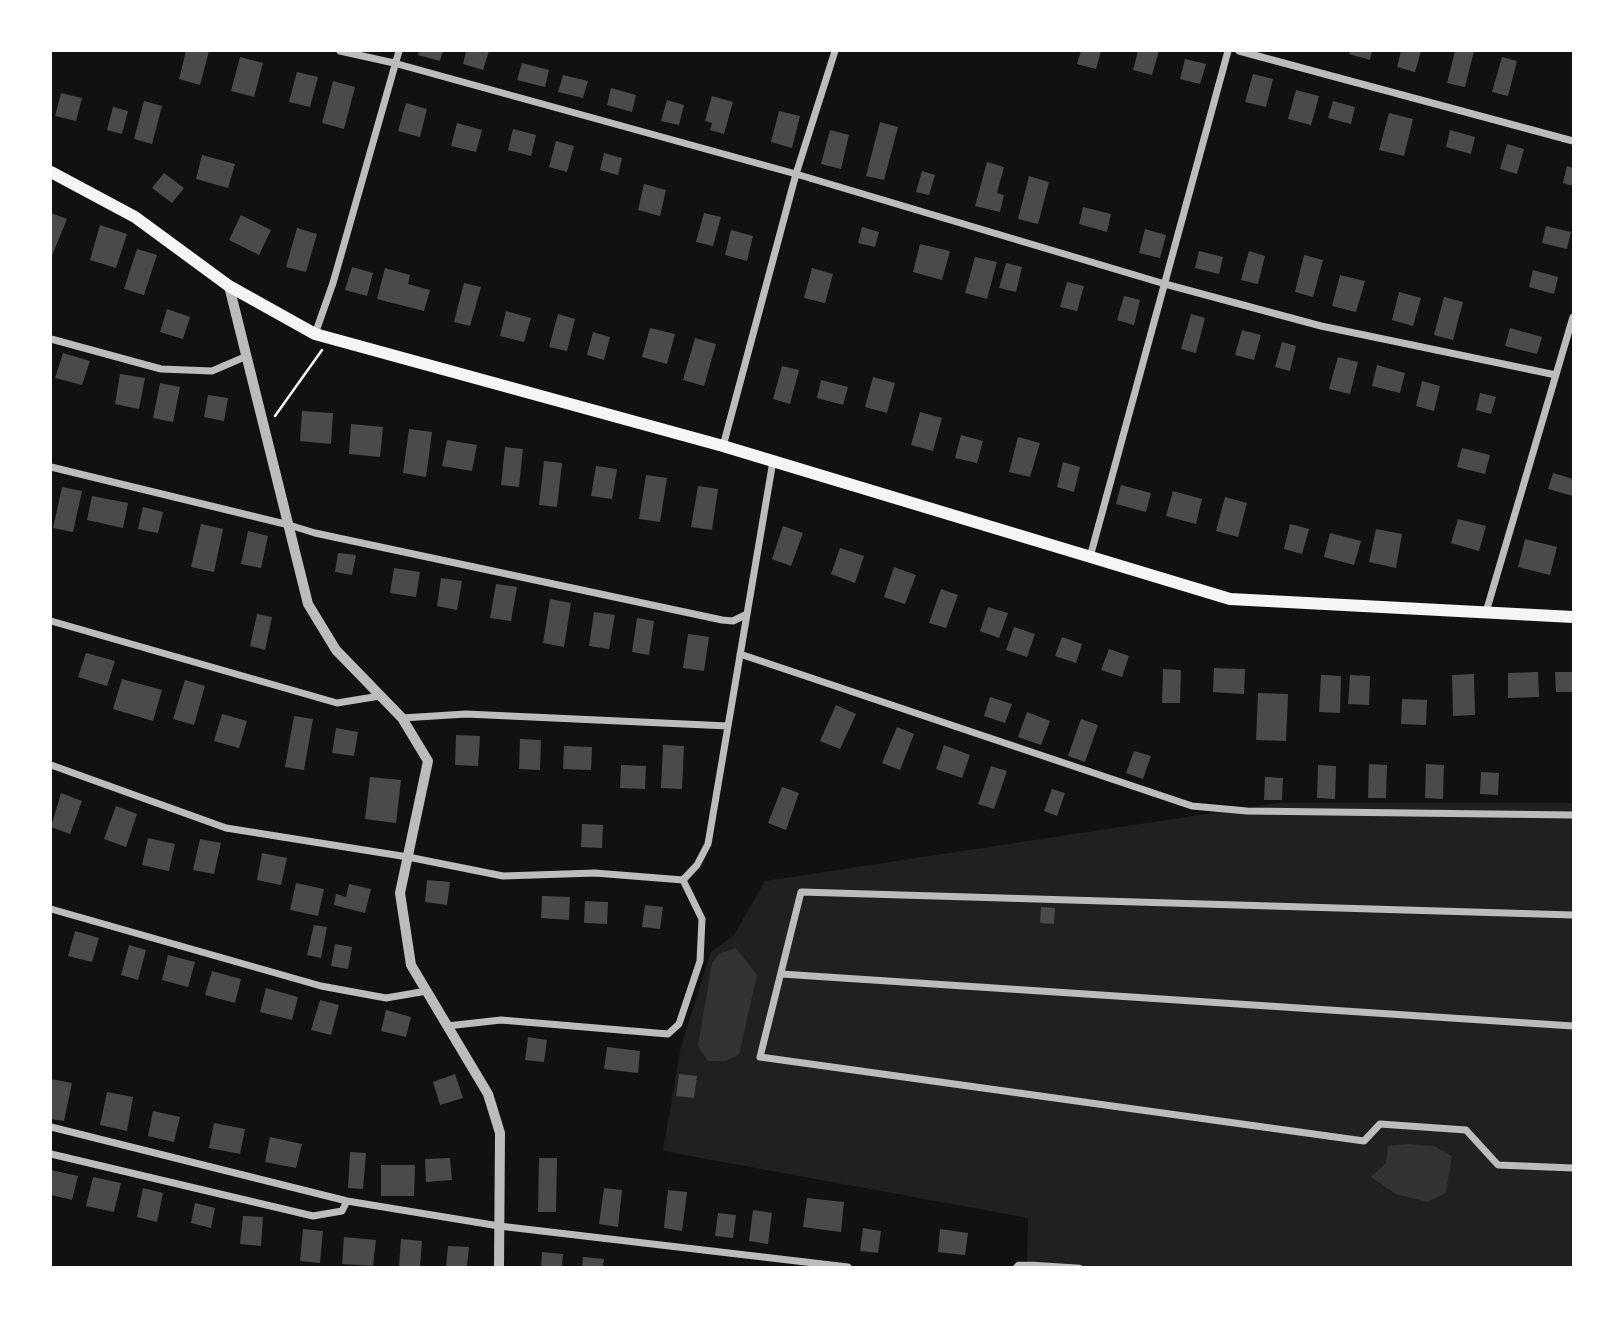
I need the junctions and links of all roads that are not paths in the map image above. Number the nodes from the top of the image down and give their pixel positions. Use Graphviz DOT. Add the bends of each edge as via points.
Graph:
graph roads {
  1 [pos="340,51"];
  2 [pos="399,51"];
  3 [pos="835,51"];
  4 [pos="1228,51"];
  5 [pos="1239,51"];
  6 [pos="394,63"];
  7 [pos="1573,141"];
  8 [pos="51,173"];
  9 [pos="796,174"];
  10 [pos="1165,285"];
  11 [pos="229,286"];
  12 [pos="1573,317"];
  13 [pos="315,334"];
  14 [pos="51,339"];
  15 [pos="247,356"];
  16 [pos="1562,356"];
  17 [pos="1573,358"];
  18 [pos="1556,375"];
  19 [pos="723,446"];
  20 [pos="773,461"];
  21 [pos="51,467"];
  22 [pos="289,525"];
  23 [pos="1090,557"];
  24 [pos="1486,611"];
  25 [pos="747,614"];
  26 [pos="1573,617"];
  27 [pos="51,621"];
  28 [pos="740,654"];
  29 [pos="380,696"];
  30 [pos="402,718"];
  31 [pos="728,726"];
  32 [pos="51,765"];
  33 [pos="1573,815"];
  34 [pos="408,857"];
  35 [pos="683,880"];
  36 [pos="51,909"];
  37 [pos="1573,915"];
  38 [pos="781,974"];
  39 [pos="426,991"];
  40 [pos="447,1026"];
  41 [pos="1573,1026"];
  42 [pos="51,1127"];
  43 [pos="51,1154"];
  44 [pos="1573,1168"];
  45 [pos="347,1201"];
  46 [pos="499,1226"];
  47 [pos="499,1267"];
  48 [pos="848,1267"];
  49 [pos="1015,1267"];
  50 [pos="1080,1267"];
  1 -- 6 [label="street"];
  2 -- 6 [label="street"];
  3 -- 9 [label="street"];
  4 -- 10 [label="street"];
  5 -- 7 [label="street"];
  6 -- 9 [label="street"];
  6 -- 13 [label="street"];
  8 -- 11 [label="main road" via="135,218"];
  9 -- 10 [label="street"];
  9 -- 19 [label="street"];
  10 -- 18 [label="street" via="1321,326"];
  10 -- 23 [label="street"];
  11 -- 13 [label="main road"];
  11 -- 15 [label="street"];
  12 -- 16 [label="street"];
  13 -- 19 [label="main road"];
  14 -- 15 [label="street" via="161,369 212,370"];
  15 -- 22 [label="street"];
  16 -- 17 [label="street"];
  16 -- 18 [label="street"];
  18 -- 24 [label="street"];
  19 -- 20 [label="main road"];
  20 -- 23 [label="main road"];
  20 -- 25 [label="street"];
  21 -- 22 [label="street"];
  22 -- 25 [label="street" via="722,621"];
  22 -- 29 [label="street" via="308,604 336,650"];
  23 -- 24 [label="main road" via="1230,599"];
  24 -- 26 [label="main road"];
  25 -- 28 [label="street"];
  27 -- 29 [label="street" via="337,703"];
  28 -- 31 [label="street"];
  28 -- 33 [label="street" via="1192,806 1247,811"];
  29 -- 30 [label="street"];
  30 -- 31 [label="street" via="466,714"];
  30 -- 34 [label="street" via="428,761"];
  31 -- 35 [label="street" via="708,844"];
  32 -- 34 [label="street" via="226,828"];
  34 -- 35 [label="street" via="503,876 595,873"];
  34 -- 39 [label="street" via="400,893 411,965"];
  35 -- 40 [label="street" via="702,919 700,961 679,1024 668,1034 501,1020"];
  36 -- 39 [label="street" via="321,986 386,998"];
  37 -- 38 [label="street" via="802,892"];
  38 -- 41 [label="street"];
  38 -- 44 [label="street" via="760,1058 1364,1141 1380,1124 1466,1130 1498,1165"];
  39 -- 40 [label="street"];
  40 -- 46 [label="street" via="488,1094 500,1133"];
  42 -- 45 [label="street"];
  43 -- 45 [label="street" via="313,1216 342,1212"];
  45 -- 46 [label="street"];
  46 -- 47 [label="street"];
  46 -- 48 [label="street"];
  49 -- 50 [label="lane"];
}
